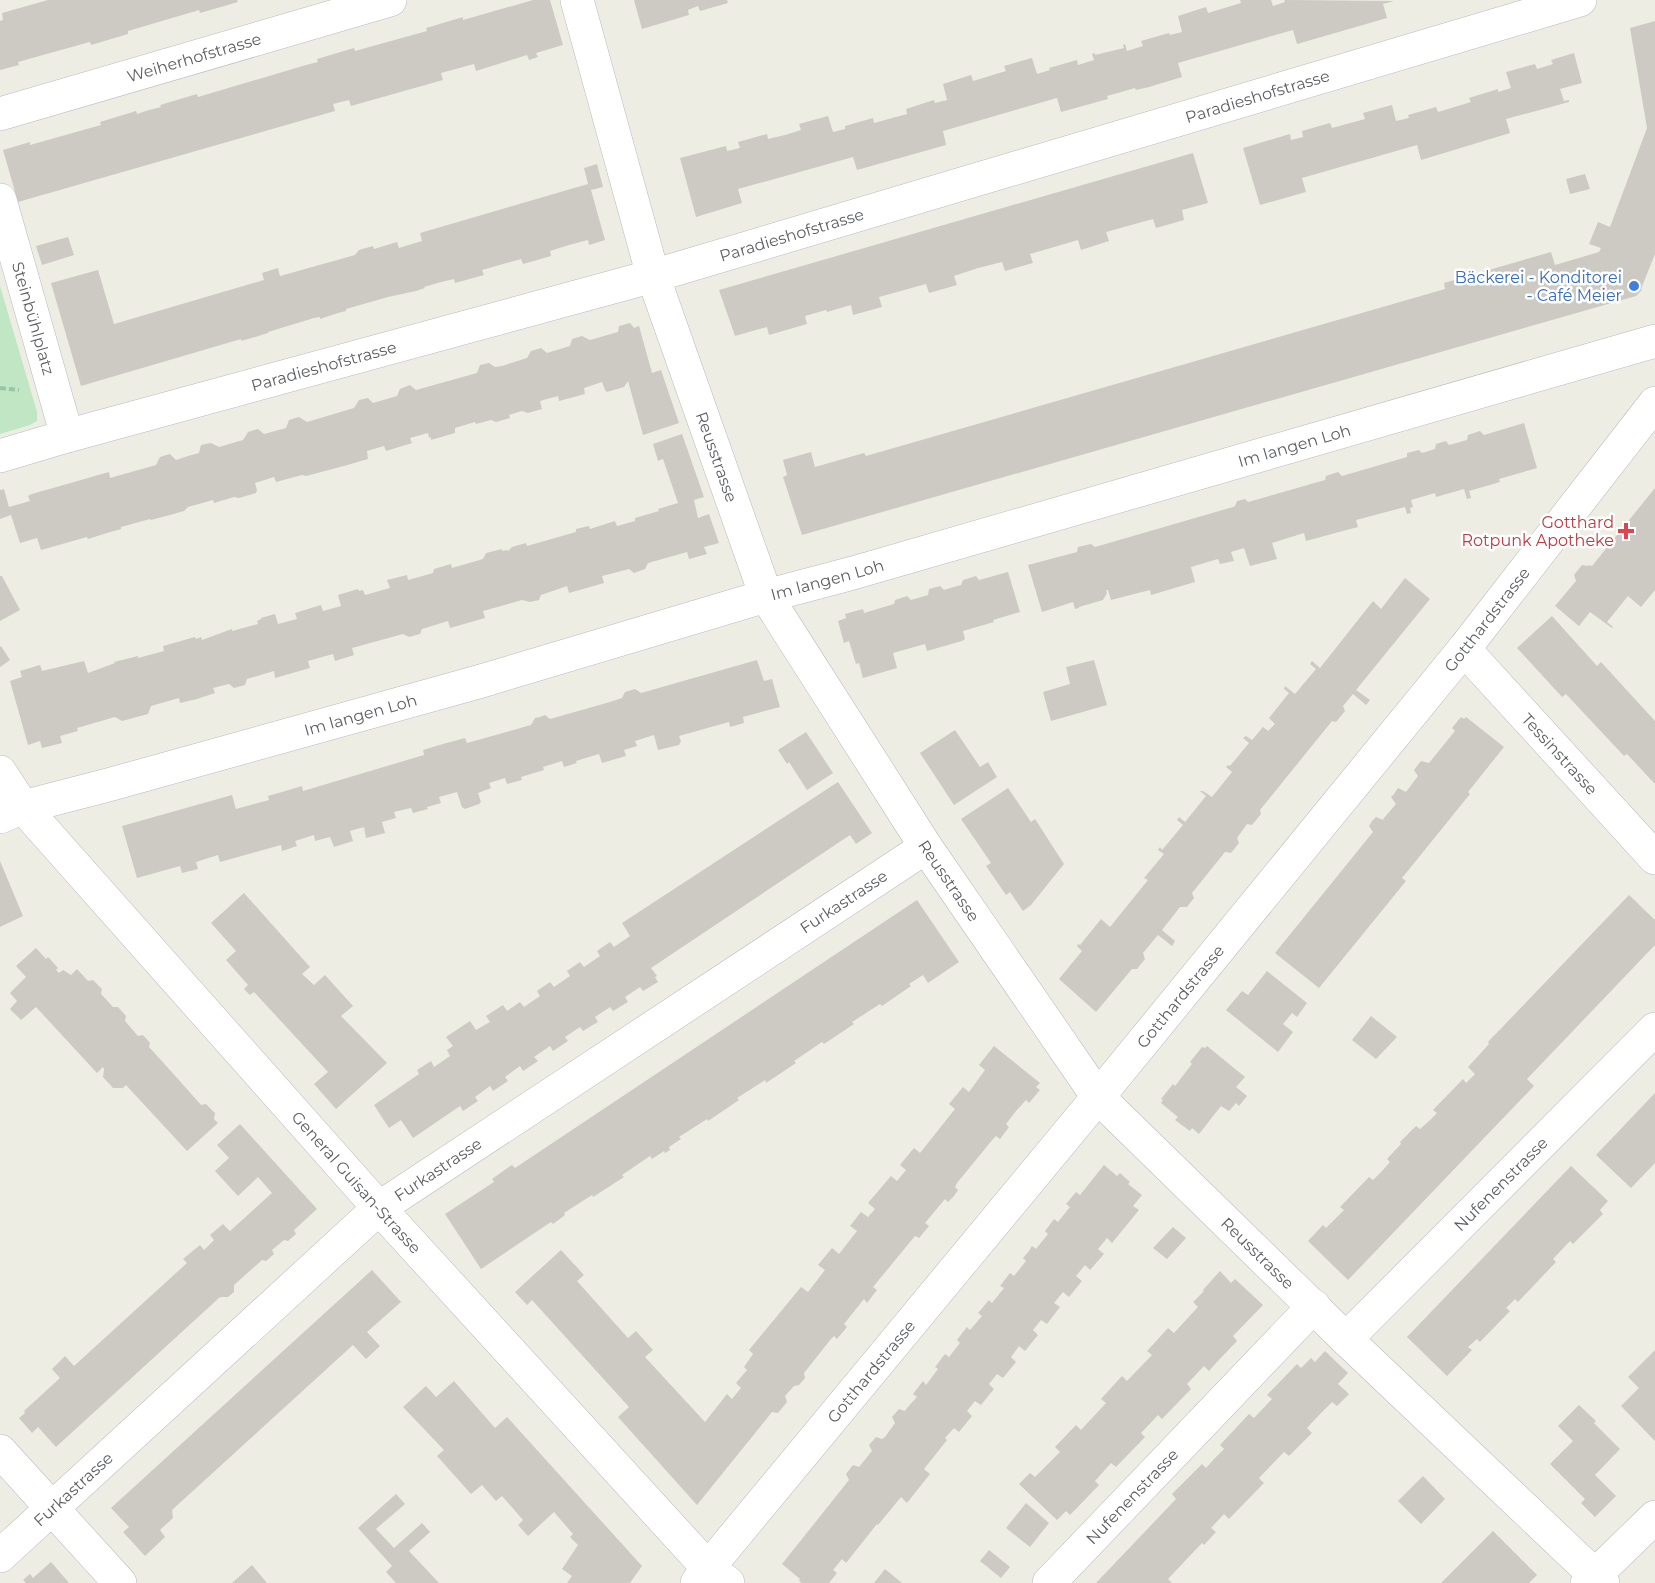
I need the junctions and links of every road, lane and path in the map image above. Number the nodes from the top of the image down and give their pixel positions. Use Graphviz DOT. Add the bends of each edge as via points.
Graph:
graph roads {
  1 [pos="390,0"];
  2 [pos="577,0"];
  3 [pos="1580,0"];
  4 [pos="0,114"];
  5 [pos="0,200"];
  6 [pos="653,276"];
  7 [pos="1655,341"];
  8 [pos="1655,403"];
  9 [pos="67,436"];
  10 [pos="0,456"];
  11 [pos="766,596"];
  12 [pos="1464,650"];
  13 [pos="0,771"];
  14 [pos="12,812"];
  15 [pos="926,847"];
  16 [pos="1655,858"];
  17 [pos="1655,1029"];
  18 [pos="1098,1097"];
  19 [pos="379,1208"];
  20 [pos="1314,1306"];
  21 [pos="1346,1338"];
  22 [pos="0,1451"];
  23 [pos="52,1509"];
  24 [pos="1655,1517"];
  25 [pos="0,1556"];
  26 [pos="711,1578"];
  27 [pos="1595,1580"];
  28 [pos="120,1583"];
  29 [pos="1049,1583"];
  1 -- 4 [label="street, Weiherhofstrasse"];
  2 -- 6 [label="street, Reusstrasse"];
  3 -- 6 [label="street, Paradieshofstrasse"];
  5 -- 9 [label="street, Steinbühlplatz"];
  6 -- 9 [label="street, Paradieshofstrasse"];
  6 -- 11 [label="street, Reusstrasse"];
  7 -- 11 [label="street, Im langen Loh"];
  8 -- 12 [label="street, Gotthardstrasse"];
  9 -- 10 [label="street, Paradieshofstrasse"];
  11 -- 14 [label="street, Im langen Loh"];
  11 -- 15 [label="street, Reusstrasse"];
  12 -- 16 [label="street, Tessinstrasse"];
  12 -- 18 [label="street, Gotthardstrasse"];
  13 -- 14 [label="street, General Guisan-Strasse"];
  14 -- 19 [label="street, General Guisan-Strasse"];
  15 -- 18 [label="street, Reusstrasse"];
  15 -- 19 [label="street, Furkastrasse"];
  17 -- 21 [label="street, Nufenenstrasse"];
  18 -- 20 [label="street, Reusstrasse"];
  18 -- 26 [label="street, Gotthardstrasse"];
  19 -- 23 [label="street, Furkastrasse"];
  19 -- 26 [label="street, General Guisan-Strasse"];
  20 -- 21 [label="street, Reusstrasse"];
  20 -- 29 [label="street, Nufenenstrasse"];
  21 -- 27 [label="street, Reusstrasse"];
  22 -- 23 [label="street"];
  23 -- 25 [label="street, Furkastrasse"];
  23 -- 28 [label="street"];
  24 -- 27 [label="street"];
}
